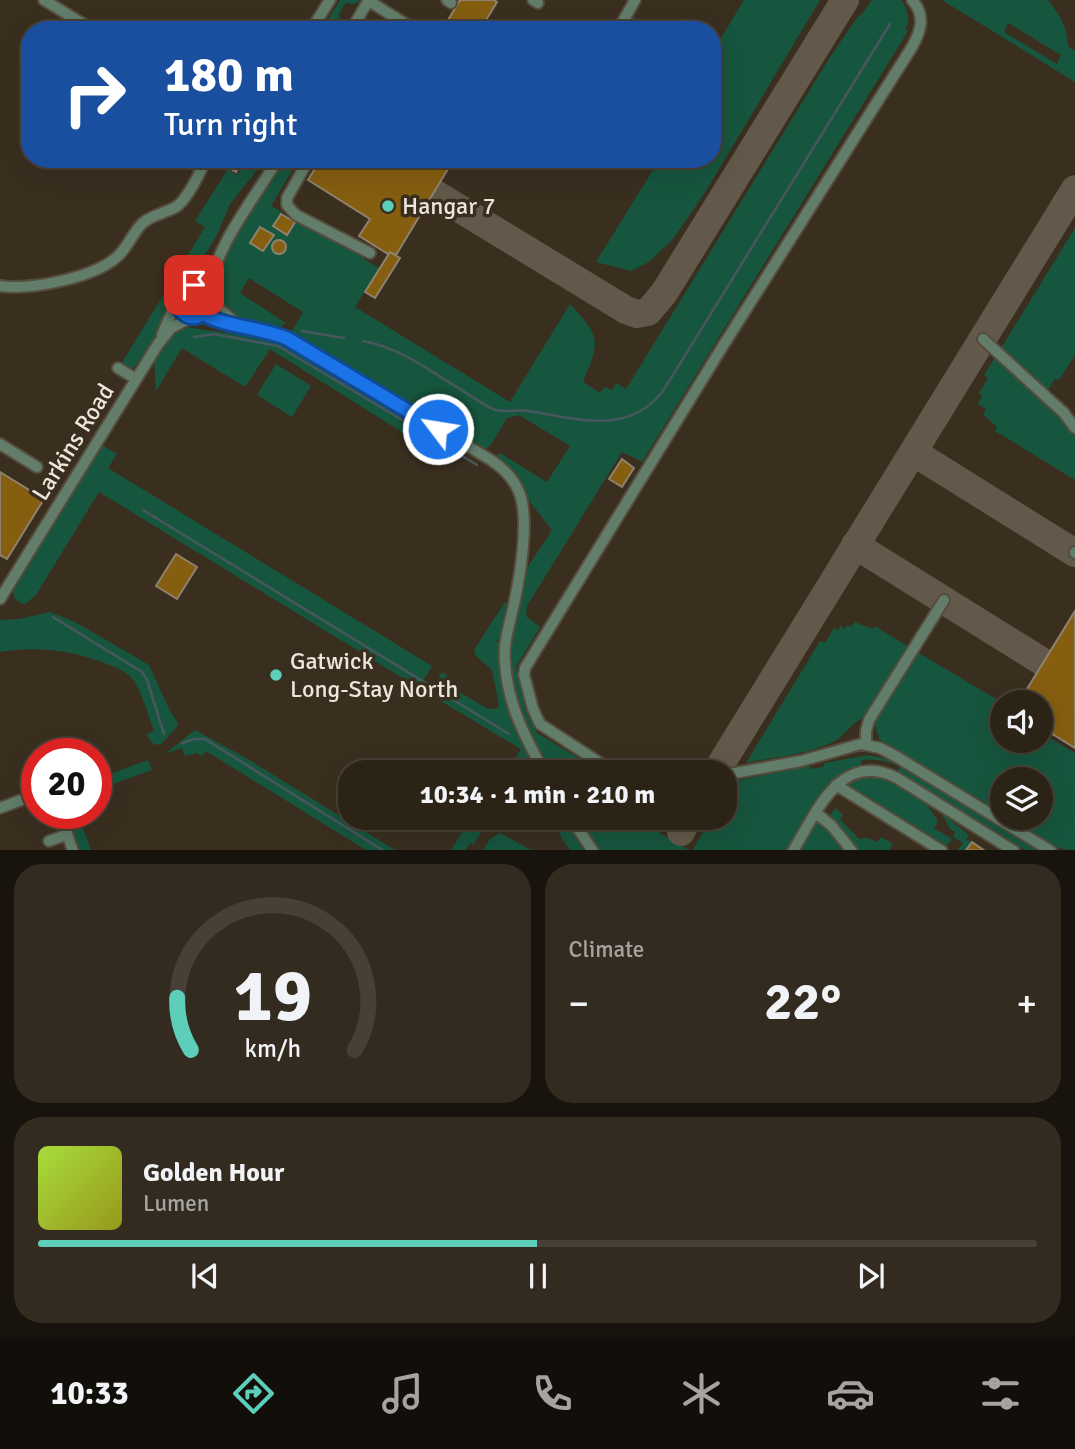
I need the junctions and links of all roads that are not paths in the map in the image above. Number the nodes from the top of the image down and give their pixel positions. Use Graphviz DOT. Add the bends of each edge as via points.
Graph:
graph roads {
  1 [pos="44,0"];
  2 [pos="330,0"];
  3 [pos="369,0"];
  4 [pos="635,0"];
  5 [pos="912,0"];
  6 [pos="624,19"];
  7 [pos="78,21"];
  8 [pos="317,21"];
  9 [pos="356,21"];
  10 [pos="400,21"];
  11 [pos="627,21"];
  12 [pos="200,168"];
  13 [pos="268,168"];
  14 [pos="304,168"];
  15 [pos="370,253"];
  16 [pos="217,258"];
  17 [pos="193,285"];
  18 [pos="0,286"];
  19 [pos="208,293"];
  20 [pos="177,300"];
  21 [pos="197,316"];
  22 [pos="241,325"];
  23 [pos="983,339"];
  24 [pos="158,344"];
  25 [pos="117,371"];
  26 [pos="134,382"];
  27 [pos="1075,428"];
  28 [pos="0,444"];
  29 [pos="37,467"];
  30 [pos="0,598"];
  31 [pos="944,600"];
  32 [pos="866,744"];
  33 [pos="538,760"];
  34 [pos="596,760"];
  35 [pos="737,773"];
  36 [pos="836,785"];
  37 [pos="21,800"];
  38 [pos="0,807"];
  39 [pos="816,813"];
  40 [pos="64,829"];
  41 [pos="579,830"];
  42 [pos="66,835"];
  43 [pos="49,841"];
  44 [pos="72,850"];
  45 [pos="593,850"];
  46 [pos="793,850"];
  47 [pos="852,850"];
  48 [pos="942,850"];
  49 [pos="1014,850"];
  50 [pos="1051,850"];
  1 -- 7 [label="lane"];
  2 -- 8 [label="lane"];
  3 -- 9 [label="lane"];
  3 -- 10 [label="lane"];
  4 -- 6 [label="lane"];
  5 -- 34 [label="lane" via="921,19 912,47 525,668 540,724"];
  6 -- 11 [label="lane"];
  12 -- 18 [label="lane" via="181,202 144,222 114,260 44,284"];
  13 -- 16 [label="lane"];
  14 -- 15 [label="lane" via="288,195 289,208"];
  16 -- 17 [label="lane"];
  16 -- 19 [label="lane"];
  17 -- 19 [label="lane"];
  17 -- 20 [label="lane" via="180,291"];
  19 -- 21 [label="lane" via="209,307"];
  19 -- 22 [label="lane"];
  20 -- 21 [label="lane" via="180,310"];
  20 -- 24 [label="lane"];
  21 -- 22 [label="lane"];
  21 -- 24 [label="lane, Larkins Road" via="171,328"];
  22 -- 33 [label="lane" via="288,339 491,460 511,478 520,497 523,525 505,668 514,710"];
  23 -- 27 [label="lane"];
  24 -- 26 [label="lane, Larkins Road"];
  25 -- 26 [label="lane"];
  26 -- 30 [label="lane, Larkins Road"];
  28 -- 29 [label="lane"];
  31 -- 32 [label="lane" via="869,720"];
  32 -- 35 [label="lane"];
  32 -- 50 [label="lane" via="897,757"];
  36 -- 39 [label="lane"];
  36 -- 48 [label="lane"];
  36 -- 49 [label="lane" via="858,772 887,773"];
  37 -- 38 [label="lane"];
  39 -- 46 [label="lane"];
  39 -- 47 [label="lane"];
  40 -- 42 [label="lane"];
  41 -- 45 [label="lane"];
  42 -- 43 [label="lane"];
  42 -- 44 [label="lane"];
}
